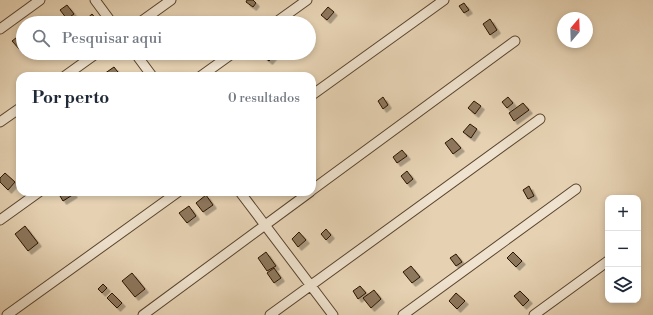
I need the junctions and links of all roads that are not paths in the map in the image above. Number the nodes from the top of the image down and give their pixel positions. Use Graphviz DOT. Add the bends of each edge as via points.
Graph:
graph roads {
  1 [pos="40,0"];
  2 [pos="95,0"];
  3 [pos="171,0"];
  4 [pos="308,0"];
  5 [pos="444,0"];
  6 [pos="17,16"];
  7 [pos="107,16"];
  8 [pos="149,16"];
  9 [pos="285,16"];
  10 [pos="16,17"];
  11 [pos="0,28"];
  12 [pos="515,42"];
  13 [pos="87,60"];
  14 [pos="140,60"];
  15 [pos="223,60"];
  16 [pos="71,72"];
  17 [pos="149,72"];
  18 [pos="207,72"];
  19 [pos="316,92"];
  20 [pos="16,111"];
  21 [pos="540,119"];
  22 [pos="0,122"];
  23 [pos="316,187"];
  24 [pos="576,189"];
  25 [pos="33,196"];
  26 [pos="172,196"];
  27 [pos="243,196"];
  28 [pos="304,196"];
  29 [pos="0,220"];
  30 [pos="265,225"];
  31 [pos="605,263"];
  32 [pos="310,286"];
  33 [pos="7,315"];
  34 [pos="143,315"];
  35 [pos="270,315"];
  36 [pos="333,315"];
  37 [pos="403,315"];
  38 [pos="534,315"];
  1 -- 6 [label="street"];
  2 -- 7 [label="street"];
  3 -- 8 [label="street"];
  4 -- 9 [label="street"];
  5 -- 19 [label="street"];
  10 -- 11 [label="street"];
  12 -- 23 [label="street"];
  13 -- 16 [label="street"];
  14 -- 17 [label="street"];
  15 -- 18 [label="street"];
  20 -- 22 [label="street"];
  21 -- 32 [label="street"];
  24 -- 37 [label="street"];
  25 -- 29 [label="street"];
  26 -- 33 [label="street"];
  27 -- 30 [label="street"];
  28 -- 30 [label="street"];
  30 -- 32 [label="street"];
  30 -- 34 [label="street"];
  31 -- 38 [label="street"];
  32 -- 35 [label="street"];
  32 -- 36 [label="street"];
}
